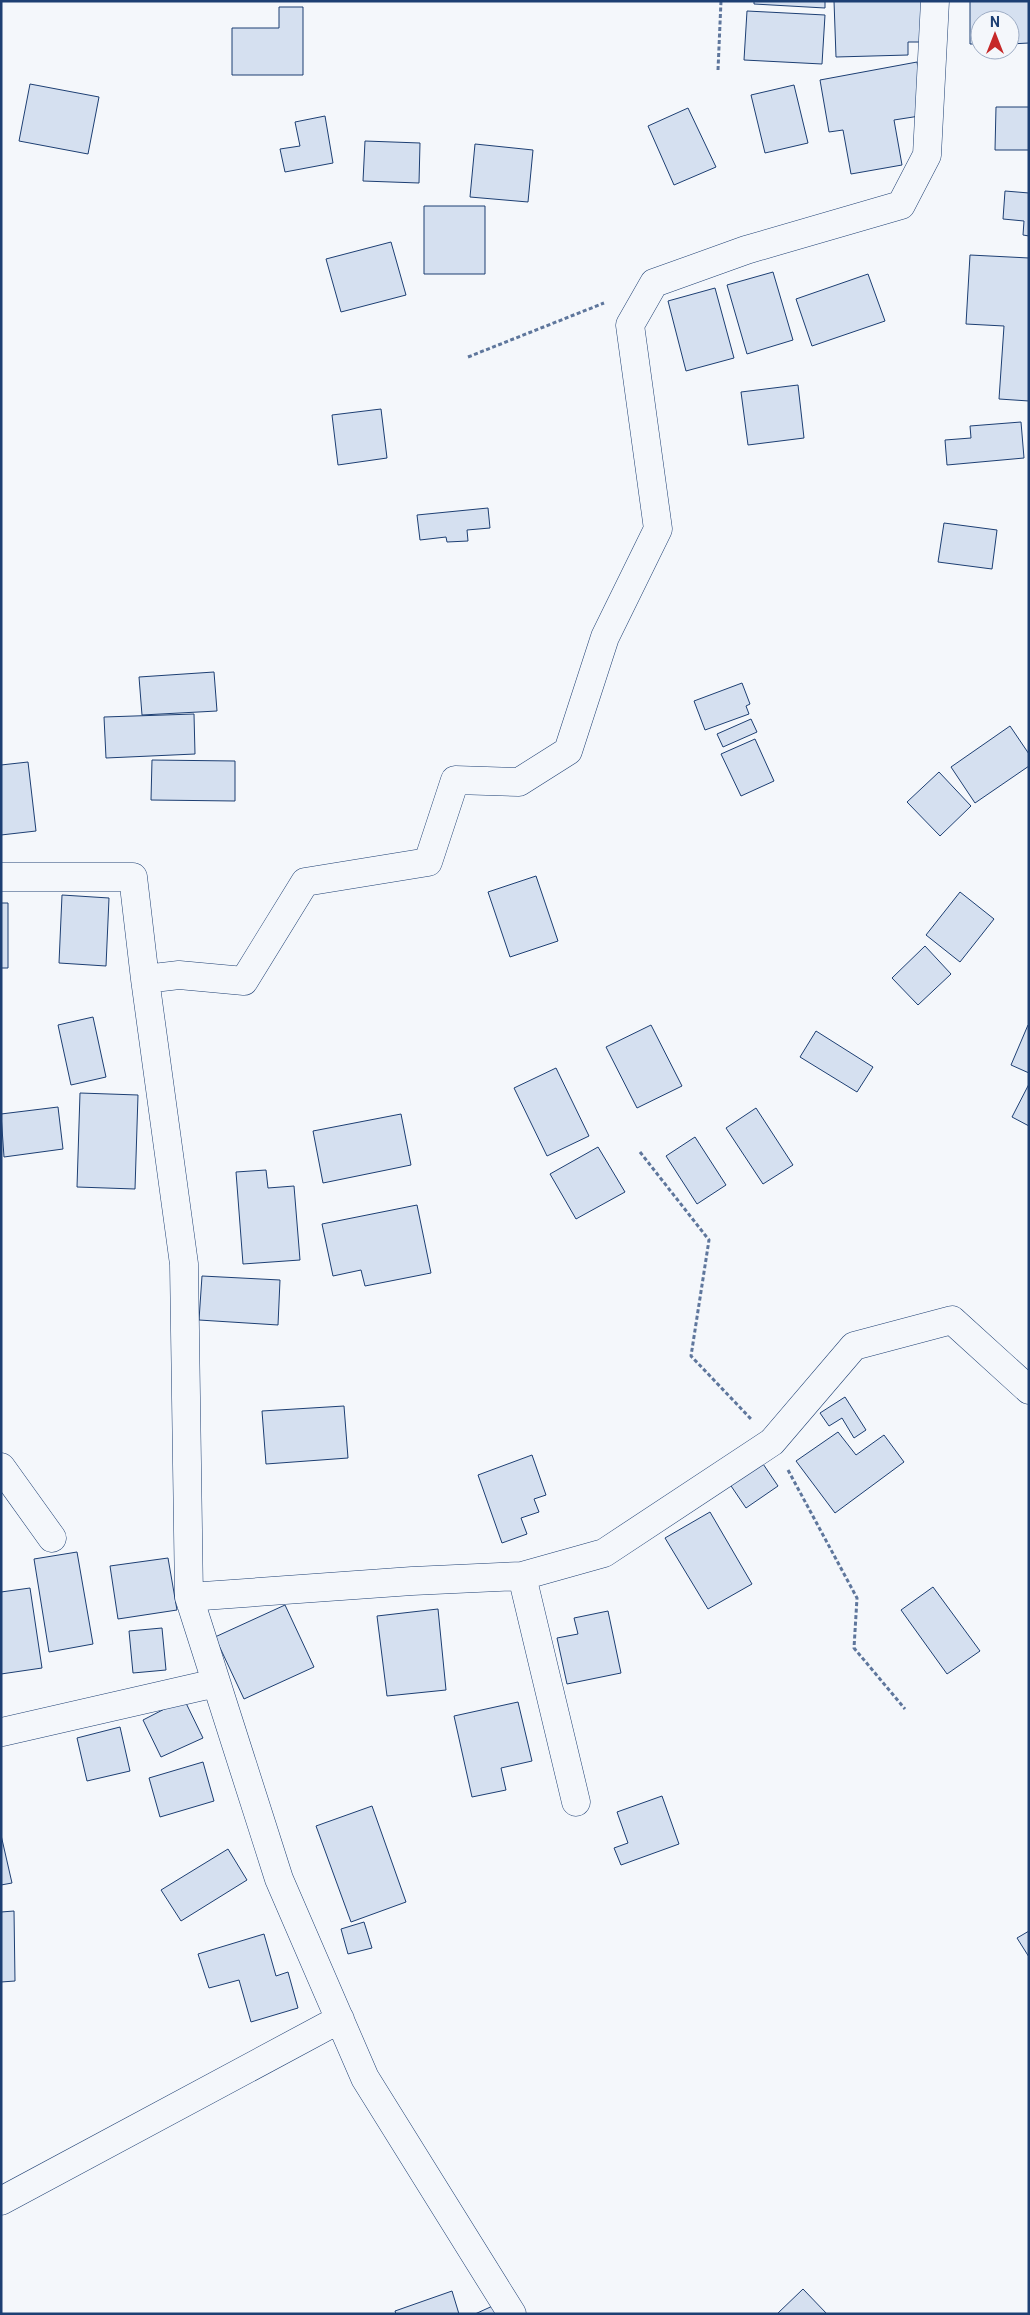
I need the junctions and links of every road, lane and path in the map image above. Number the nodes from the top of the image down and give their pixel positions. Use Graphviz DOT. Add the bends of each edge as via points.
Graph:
graph roads {
  1 [pos="721,1"];
  2 [pos="935,1"];
  3 [pos="718,70"];
  4 [pos="607,301"];
  5 [pos="468,357"];
  6 [pos="1,877"];
  7 [pos="145,979"];
  8 [pos="640,1152"];
  9 [pos="1029,1390"];
  10 [pos="772,1442"];
  11 [pos="1,1467"];
  12 [pos="52,1538"];
  13 [pos="522,1576"];
  14 [pos="189,1597"];
  15 [pos="216,1683"];
  16 [pos="905,1709"];
  17 [pos="2,1732"];
  18 [pos="576,1802"];
  19 [pos="340,2019"];
  20 [pos="1,2202"];
  21 [pos="512,2314"];
  1 -- 3 [label="path"];
  2 -- 7 [label="street" via="928,155 901,205 746,250 654,283 630,325 658,529 605,637 568,751 519,782 455,780 428,862 305,882 244,981 179,976"];
  4 -- 5 [label="path"];
  6 -- 7 [label="street" via="133,877"];
  7 -- 14 [label="street" via="184,1264"];
  8 -- 10 [label="path" via="709,1240 691,1356"];
  9 -- 10 [label="street" via="952,1320 854,1346"];
  10 -- 13 [label="street" via="604,1553"];
  10 -- 16 [label="path" via="857,1598 854,1648"];
  11 -- 12 [label="street"];
  13 -- 14 [label="street"];
  13 -- 18 [label="street"];
  14 -- 15 [label="street"];
  15 -- 17 [label="street"];
  15 -- 19 [label="street" via="279,1879"];
  19 -- 20 [label="street"];
  19 -- 21 [label="street" via="365,2078"];
}
